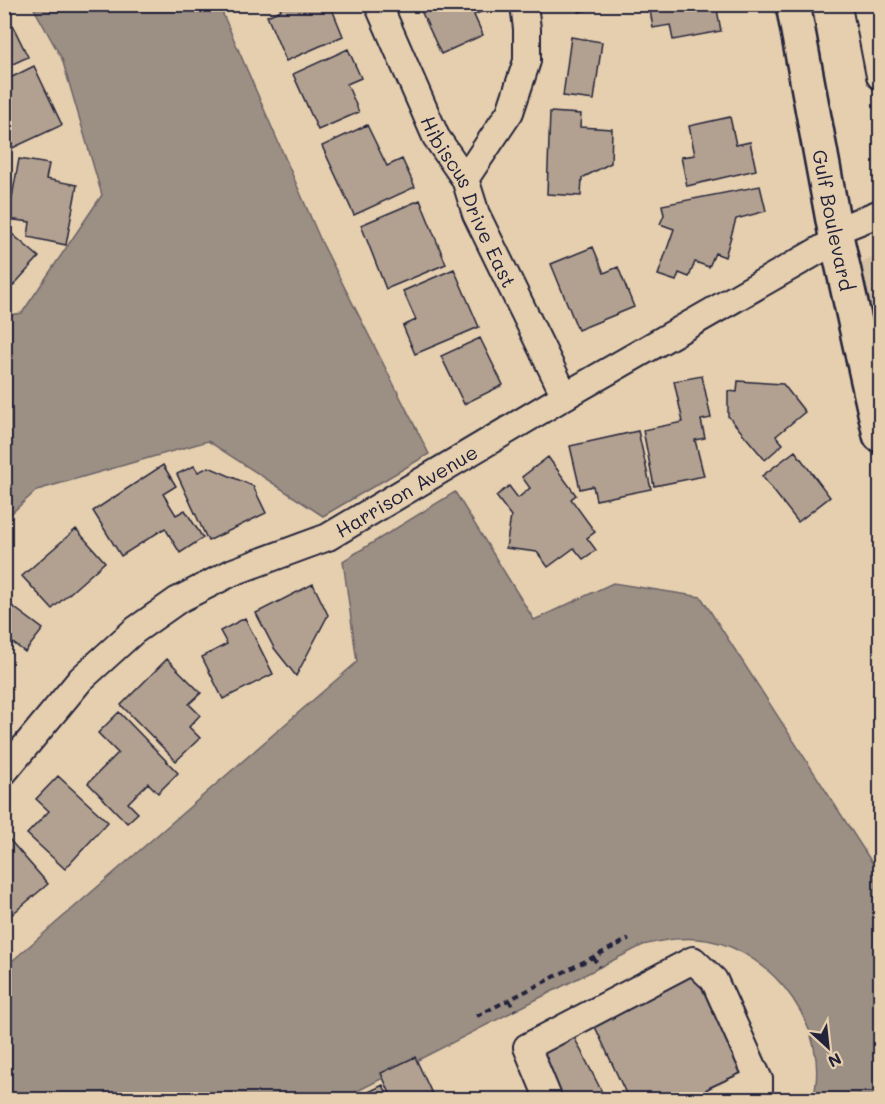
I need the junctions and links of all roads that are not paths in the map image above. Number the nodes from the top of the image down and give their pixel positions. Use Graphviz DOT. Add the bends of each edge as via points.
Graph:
graph roads {
  1 [pos="378,4"];
  2 [pos="524,4"];
  3 [pos="793,4"];
  4 [pos="866,4"];
  5 [pos="880,75"];
  6 [pos="465,179"];
  7 [pos="880,213"];
  8 [pos="836,236"];
  9 [pos="565,396"];
  10 [pos="879,422"];
  11 [pos="4,772"];
  12 [pos="759,1090"];
  13 [pos="549,1100"];
  14 [pos="716,1100"];
  1 -- 6 [label="street, Hibiscus Drive East" via="436,137"];
  2 -- 6 [label="street" via="527,61 510,112"];
  3 -- 8 [label="main road, Gulf Boulevard"];
  4 -- 5 [label="street"];
  6 -- 9 [label="street, Hibiscus Drive East" via="476,214"];
  7 -- 8 [label="street, Harrison Avenue"];
  8 -- 9 [label="street, Harrison Avenue"];
  8 -- 10 [label="main road, Gulf Boulevard"];
  9 -- 11 [label="street, Harrison Avenue" via="328,537 233,572 178,600 134,631 81,679"];
  12 -- 13 [label="street" via="714,980 693,960 527,1047"];
  12 -- 14 [label="street"];
}
